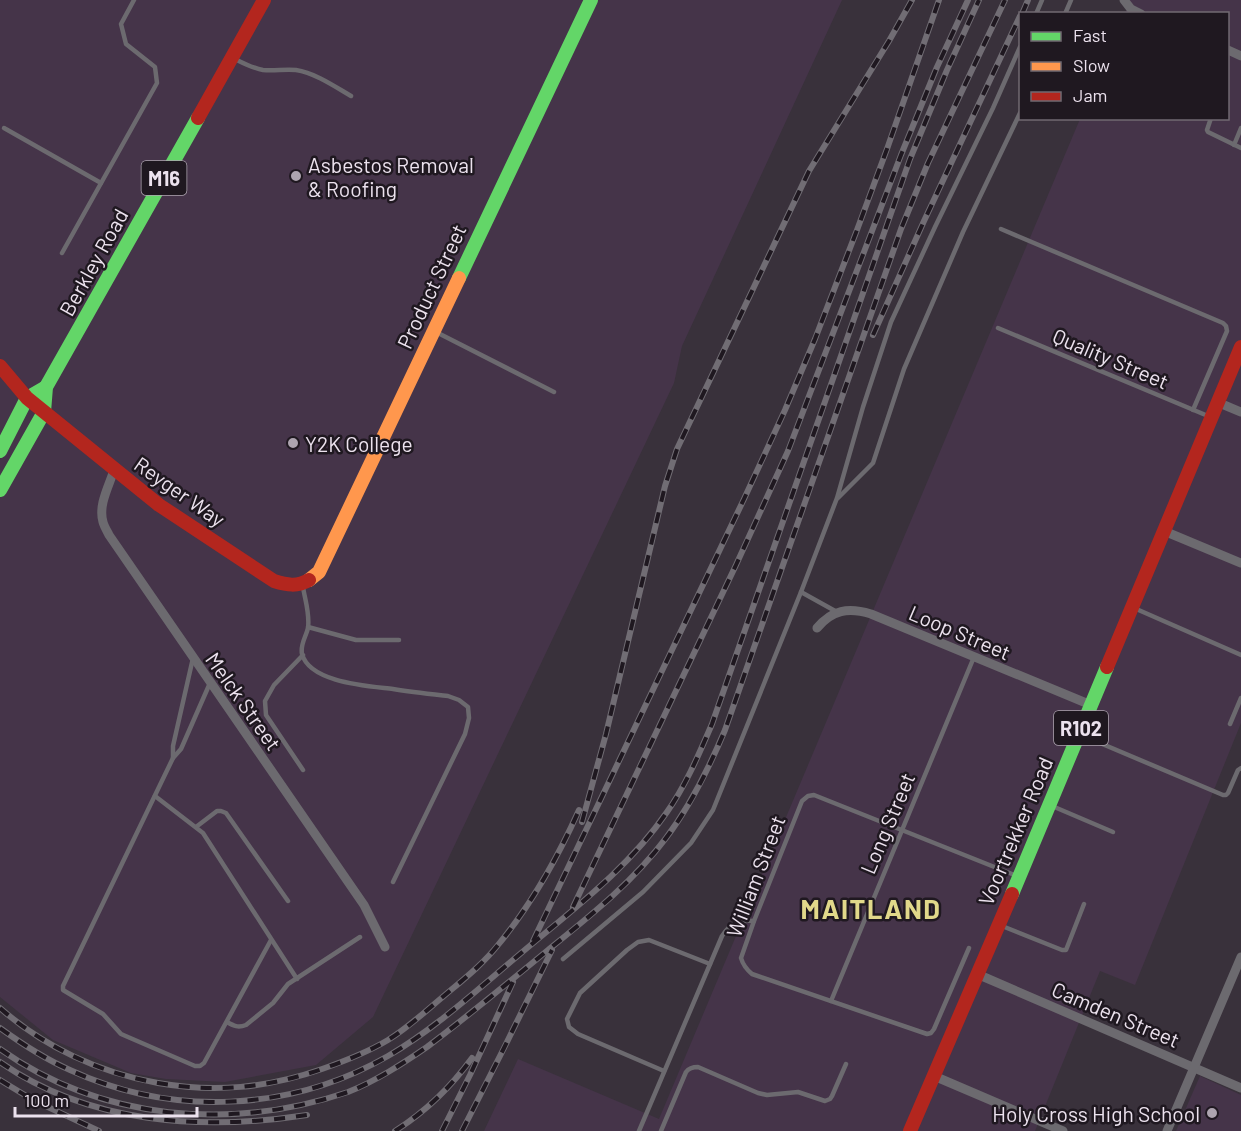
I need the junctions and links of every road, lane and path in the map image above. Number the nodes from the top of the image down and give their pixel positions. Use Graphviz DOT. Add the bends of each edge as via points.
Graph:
graph roads {
  1 [pos="134,0"];
  2 [pos="264,0"];
  3 [pos="591,0"];
  4 [pos="1126,3"];
  5 [pos="1138,12"];
  6 [pos="1019,49"];
  7 [pos="232,58"];
  8 [pos="351,96"];
  9 [pos="1019,115"];
  10 [pos="1210,120"];
  11 [pos="4,128"];
  12 [pos="1241,128"];
  13 [pos="1234,145"];
  14 [pos="1241,148"];
  15 [pos="101,183"];
  16 [pos="1001,229"];
  17 [pos="62,253"];
  18 [pos="998,328"];
  19 [pos="434,331"];
  20 [pos="1241,347"];
  21 [pos="0,366"];
  22 [pos="46,387"];
  23 [pos="554,392"];
  24 [pos="27,398"];
  25 [pos="1217,402"];
  26 [pos="1193,410"];
  27 [pos="44,412"];
  28 [pos="1241,412"];
  29 [pos="1211,417"];
  30 [pos="0,452"];
  31 [pos="114,470"];
  32 [pos="0,490"];
  33 [pos="837,498"];
  34 [pos="1164,531"];
  35 [pos="1241,563"];
  36 [pos="302,584"];
  37 [pos="801,592"];
  38 [pos="1131,607"];
  39 [pos="838,612"];
  40 [pos="308,627"];
  41 [pos="817,628"];
  42 [pos="399,640"];
  43 [pos="303,655"];
  44 [pos="1241,655"];
  45 [pos="975,657"];
  46 [pos="193,658"];
  47 [pos="210,683"];
  48 [pos="1241,698"];
  49 [pos="1091,705"];
  50 [pos="1230,724"];
  51 [pos="1079,734"];
  52 [pos="173,758"];
  53 [pos="1241,768"];
  54 [pos="303,770"];
  55 [pos="155,796"];
  56 [pos="1049,805"];
  57 [pos="196,827"];
  58 [pos="902,829"];
  59 [pos="1113,832"];
  60 [pos="1019,877"];
  61 [pos="393,882"];
  62 [pos="288,901"];
  63 [pos="1084,904"];
  64 [pos="754,921"];
  65 [pos="999,924"];
  66 [pos="360,937"];
  67 [pos="271,940"];
  68 [pos="385,947"];
  69 [pos="969,948"];
  70 [pos="1241,957"];
  71 [pos="563,959"];
  72 [pos="710,964"];
  73 [pos="977,974"];
  74 [pos="297,979"];
  75 [pos="831,1001"];
  76 [pos="227,1022"];
  77 [pos="846,1064"];
  78 [pos="1194,1067"];
  79 [pos="664,1071"];
  80 [pos="933,1076"];
  81 [pos="1241,1088"];
  82 [pos="639,1131"];
  83 [pos="661,1131"];
  84 [pos="910,1131"];
  85 [pos="1063,1131"];
  86 [pos="1167,1131"];
  1 -- 15 [label="lane" via="121,24 126,44 155,67 158,83"];
  2 -- 7 [label="main road, Berkley Road / M16"];
  3 -- 19 [label="main road, Product Street"];
  4 -- 5 [label="street"];
  6 -- 33 [label="lane" via="891,322"];
  7 -- 8 [label="lane" via="254,68 309,74"];
  7 -- 22 [label="main road, Berkley Road / M16"];
  9 -- 33 [label="lane" via="904,369 873,463"];
  10 -- 13 [label="lane" via="1208,132"];
  11 -- 15 [label="lane"];
  12 -- 13 [label="lane"];
  13 -- 14 [label="lane"];
  15 -- 17 [label="lane"];
  16 -- 26 [label="lane" via="1223,323 1227,331"];
  18 -- 26 [label="lane, Quality Street"];
  19 -- 23 [label="lane"];
  19 -- 36 [label="main road, Product Street" via="319,572"];
  20 -- 25 [label="main road, Voortrekker Road / R102"];
  21 -- 24 [label="main road, Reyger Way"];
  22 -- 24 [label="main road"];
  22 -- 27 [label="main road, Berkley Road / M16"];
  24 -- 27 [label="main road, Reyger Way"];
  24 -- 30 [label="main road"];
  25 -- 28 [label="street"];
  25 -- 29 [label="main road, Voortrekker Road / R102"];
  26 -- 29 [label="lane, Quality Street"];
  27 -- 31 [label="main road, Reyger Way"];
  27 -- 32 [label="main road, Berkley Road / M16"];
  29 -- 34 [label="main road, Voortrekker Road / R102"];
  31 -- 36 [label="main road, Reyger Way" via="159,505 274,580 291,586"];
  31 -- 46 [label="street, Melck Street" via="104,498 102,521"];
  33 -- 37 [label="lane"];
  34 -- 35 [label="street"];
  34 -- 38 [label="main road, Voortrekker Road / R102"];
  36 -- 40 [label="lane"];
  37 -- 39 [label="lane"];
  37 -- 71 [label="lane" via="713,810 691,843 643,892"];
  38 -- 44 [label="lane"];
  38 -- 49 [label="main road, Voortrekker Road / R102"];
  39 -- 41 [label="street"];
  39 -- 45 [label="street, Loop Street" via="871,614"];
  40 -- 42 [label="lane" via="356,640"];
  40 -- 43 [label="lane"];
  43 -- 54 [label="lane" via="265,701 266,715"];
  43 -- 61 [label="lane" via="308,665 320,673 348,684 448,696 468,707 465,734"];
  45 -- 49 [label="street, Loop Street"];
  45 -- 58 [label="lane, Long Street"];
  46 -- 47 [label="street, Melck Street"];
  46 -- 52 [label="lane"];
  47 -- 52 [label="lane" via="181,749"];
  47 -- 68 [label="street, Melck Street" via="364,905"];
  48 -- 50 [label="lane"];
  49 -- 51 [label="main road, Voortrekker Road / R102"];
  51 -- 53 [label="lane" via="1223,795 1228,793"];
  51 -- 56 [label="main road, Voortrekker Road / R102"];
  52 -- 55 [label="lane"];
  55 -- 57 [label="lane"];
  55 -- 76 [label="lane" via="63,990 103,1014 121,1034 195,1066 204,1063"];
  56 -- 59 [label="lane"];
  56 -- 60 [label="main road, Voortrekker Road / R102"];
  57 -- 62 [label="lane" via="217,811 226,813"];
  57 -- 67 [label="lane"];
  58 -- 60 [label="lane"];
  58 -- 64 [label="lane, William Street" via="808,796 802,801"];
  58 -- 75 [label="lane, Long Street"];
  60 -- 65 [label="main road, Voortrekker Road / R102"];
  63 -- 65 [label="lane" via="1066,950"];
  64 -- 72 [label="lane" via="740,920 729,925"];
  64 -- 75 [label="lane, William Street" via="741,958 746,969"];
  65 -- 73 [label="main road, Voortrekker Road / R102"];
  66 -- 74 [label="lane"];
  67 -- 74 [label="lane"];
  67 -- 76 [label="lane"];
  69 -- 75 [label="lane" via="931,1033"];
  70 -- 78 [label="street"];
  72 -- 79 [label="lane"];
  72 -- 79 [label="lane" via="649,940 638,942 580,993 567,1019 569,1027 578,1034"];
  73 -- 78 [label="street, Camden Street"];
  73 -- 80 [label="main road, Voortrekker Road / R102"];
  74 -- 76 [label="lane" via="246,1025 236,1027"];
  77 -- 83 [label="lane" via="832,1096 825,1101 798,1092 758,1093 698,1067 689,1068"];
  78 -- 81 [label="street, Camden Street"];
  78 -- 86 [label="street"];
  79 -- 82 [label="lane"];
  80 -- 84 [label="main road, Voortrekker Road / R102"];
  80 -- 85 [label="street"];
}
